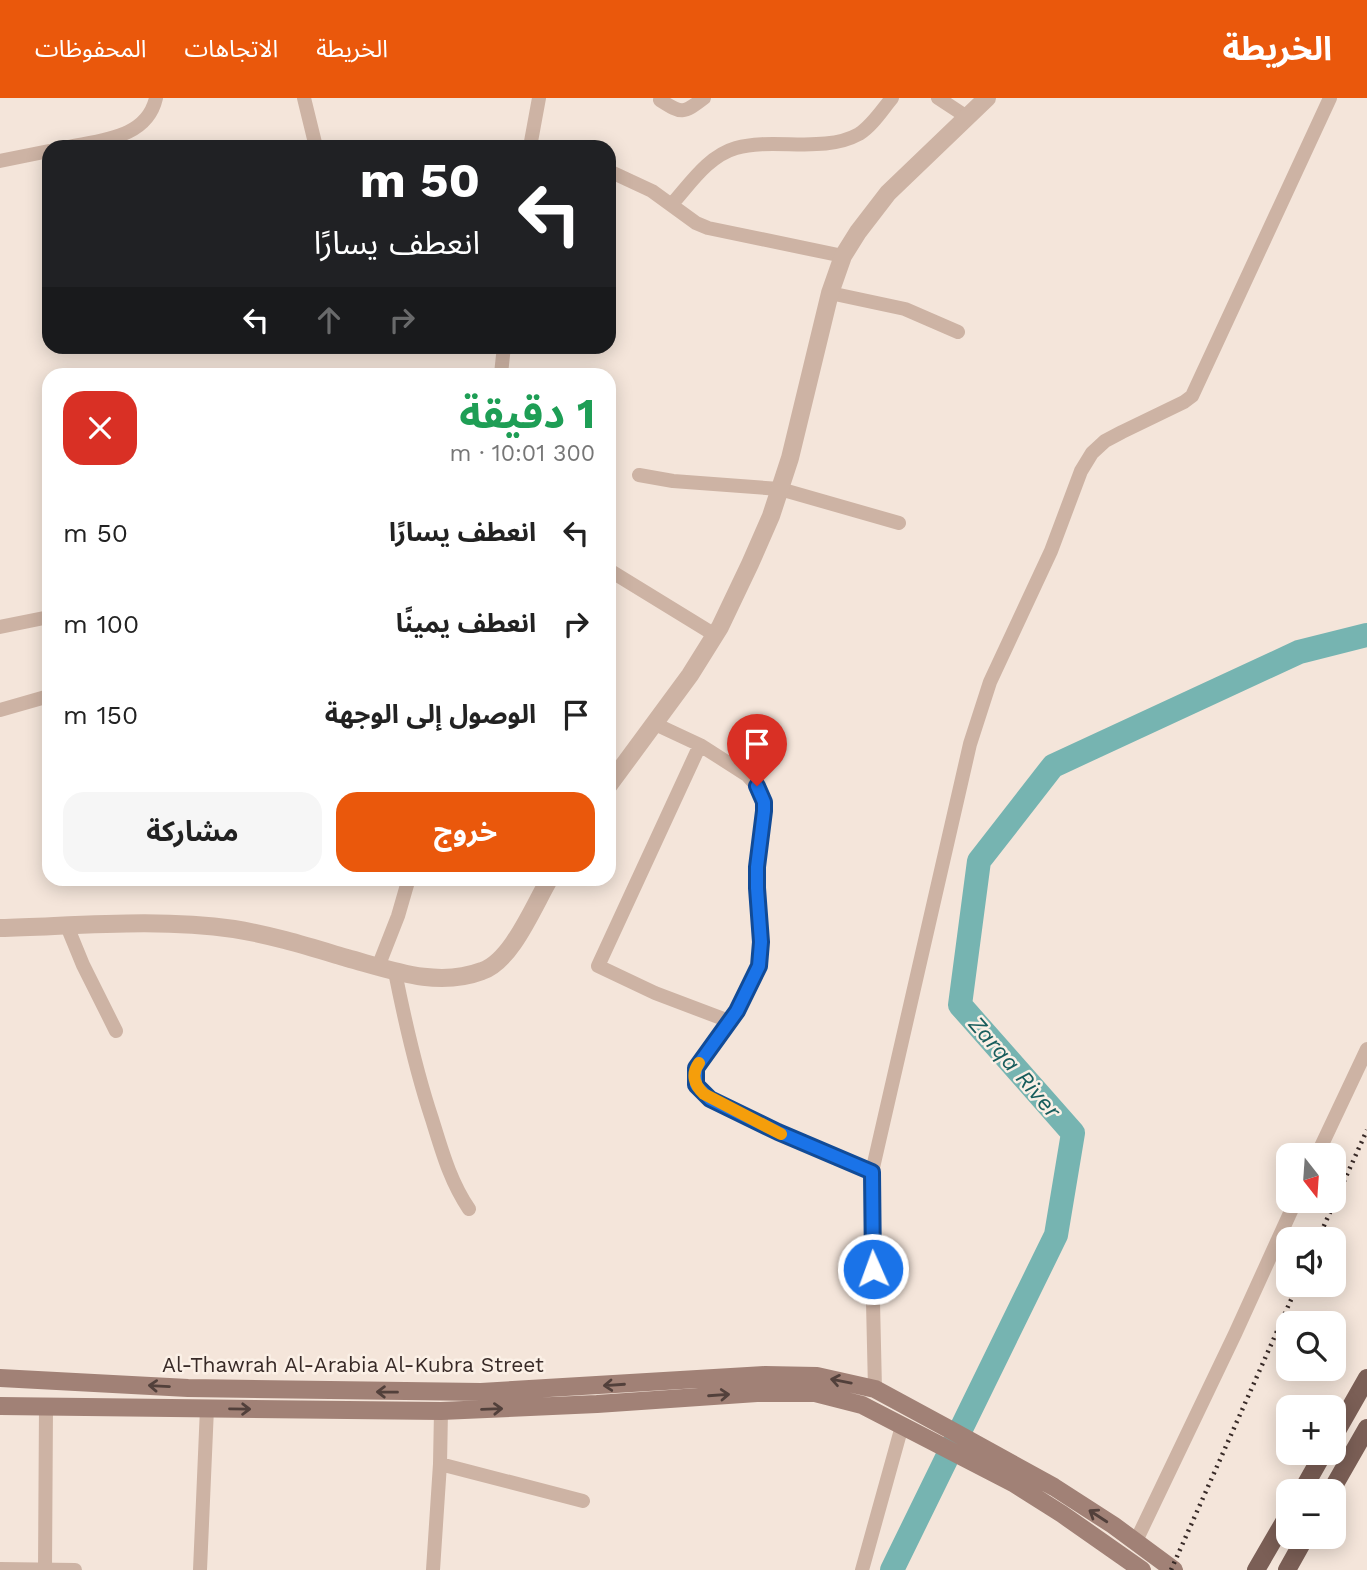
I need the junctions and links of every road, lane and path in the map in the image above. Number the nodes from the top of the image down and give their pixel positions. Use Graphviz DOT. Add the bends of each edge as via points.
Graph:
graph roads {
  1 [pos="156,98"];
  2 [pos="304,98"];
  3 [pos="539,98"];
  4 [pos="704,98"];
  5 [pos="892,98"];
  6 [pos="938,98"];
  7 [pos="987,98"];
  8 [pos="1330,98"];
  9 [pos="660,100"];
  10 [pos="967,117"];
  11 [pos="103,140"];
  12 [pos="314,140"];
  13 [pos="534,140"];
  14 [pos="42,152"];
  15 [pos="0,161"];
  16 [pos="616,174"];
  17 [pos="672,204"];
  18 [pos="843,256"];
  19 [pos="831,293"];
  20 [pos="958,332"];
  21 [pos="639,475"];
  22 [pos="780,489"];
  23 [pos="899,523"];
  24 [pos="616,574"];
  25 [pos="42,618"];
  26 [pos="0,627"];
  27 [pos="715,635"];
  28 [pos="42,698"];
  29 [pos="0,710"];
  30 [pos="655,724"];
  31 [pos="700,746"];
  32 [pos="616,776"];
  33 [pos="407,886"];
  34 [pos="545,886"];
  35 [pos="67,926"];
  36 [pos="0,928"];
  37 [pos="387,969"];
  38 [pos="729,1021"];
  39 [pos="116,1031"];
  40 [pos="1367,1049"];
  41 [pos="1323,1143"];
  42 [pos="872,1172"];
  43 [pos="470,1209"];
  44 [pos="1290,1213"];
  45 [pos="0,1378"];
  46 [pos="1367,1378"];
  47 [pos="875,1389"];
  48 [pos="0,1406"];
  49 [pos="46,1407"];
  50 [pos="207,1408"];
  51 [pos="441,1411"];
  52 [pos="1346,1415"];
  53 [pos="902,1426"];
  54 [pos="1367,1427"];
  55 [pos="943,1435"];
  56 [pos="984,1458"];
  57 [pos="440,1464"];
  58 [pos="1338,1479"];
  59 [pos="583,1500"];
  60 [pos="1276,1536"];
  61 [pos="1136,1541"];
  62 [pos="1299,1549"];
  63 [pos="0,1569"];
  64 [pos="45,1569"];
  65 [pos="75,1570"];
  66 [pos="200,1570"];
  67 [pos="433,1570"];
  68 [pos="862,1570"];
  69 [pos="1142,1570"];
  70 [pos="1174,1570"];
  71 [pos="1256,1570"];
  72 [pos="1287,1570"];
  1 -- 11 [label="street" via="147,119 129,132"];
  2 -- 12 [label="street"];
  3 -- 13 [label="street"];
  4 -- 9 [label="street" via="684,111"];
  5 -- 17 [label="street" via="867,128 845,139 750,146 725,153 709,162"];
  6 -- 10 [label="street"];
  7 -- 10 [label="street"];
  8 -- 42 [label="street" via="1192,396 1092,453 999,660 970,744"];
  10 -- 18 [label="street" via="888,193"];
  14 -- 15 [label="street"];
  16 -- 17 [label="street"];
  17 -- 18 [label="street" via="708,228"];
  18 -- 19 [label="street"];
  19 -- 20 [label="street" via="905,309"];
  19 -- 22 [label="street"];
  21 -- 22 [label="street"];
  22 -- 23 [label="street"];
  22 -- 27 [label="street"];
  24 -- 27 [label="street"];
  25 -- 26 [label="street"];
  27 -- 30 [label="street"];
  28 -- 29 [label="street"];
  30 -- 31 [label="street"];
  30 -- 32 [label="street"];
  31 -- 38 [label="street" via="747,775 764,802 757,888 761,954"];
  31 -- 38 [label="street" via="598,966"];
  33 -- 37 [label="street"];
  34 -- 37 [label="street" via="508,950 484,971 446,978"];
  35 -- 36 [label="street"];
  35 -- 37 [label="street" via="184,926 257,933"];
  35 -- 39 [label="street"];
  37 -- 43 [label="street" via="448,1170"];
  38 -- 42 [label="street" via="696,1068 698,1090 778,1132"];
  40 -- 41 [label="street"];
  42 -- 47 [label="street"];
  44 -- 61 [label="street"];
  47 -- 45 [label="main road, Al-Thawrah Al-Arabia Al-Kubra Street, one-way" via="793,1375 481,1392 187,1388"];
  46 -- 52 [label="main road"];
  47 -- 55 [label="main road, Al-Thawrah Al-Arabia Al-Kubra Street"];
  48 -- 49 [label="main road, Al-Thawrah Al-Arabia Al-Kubra Street"];
  49 -- 50 [label="main road, Al-Thawrah Al-Arabia Al-Kubra Street"];
  49 -- 64 [label="street"];
  50 -- 51 [label="main road, Al-Thawrah Al-Arabia Al-Kubra Street, one-way"];
  50 -- 66 [label="street"];
  51 -- 53 [label="main road, Al-Thawrah Al-Arabia Al-Kubra Street, one-way" via="787,1392 854,1402"];
  51 -- 57 [label="street"];
  53 -- 55 [label="main road, Al-Thawrah Al-Arabia Al-Kubra Street"];
  53 -- 68 [label="street"];
  54 -- 58 [label="main road"];
  55 -- 56 [label="main road"];
  61 -- 56 [label="main road, one-way" via="1054,1487"];
  56 -- 69 [label="main road"];
  57 -- 59 [label="street"];
  57 -- 67 [label="street"];
  60 -- 71 [label="main road"];
  61 -- 70 [label="main road"];
  62 -- 72 [label="main road"];
  63 -- 64 [label="street"];
  64 -- 65 [label="street"];
}
